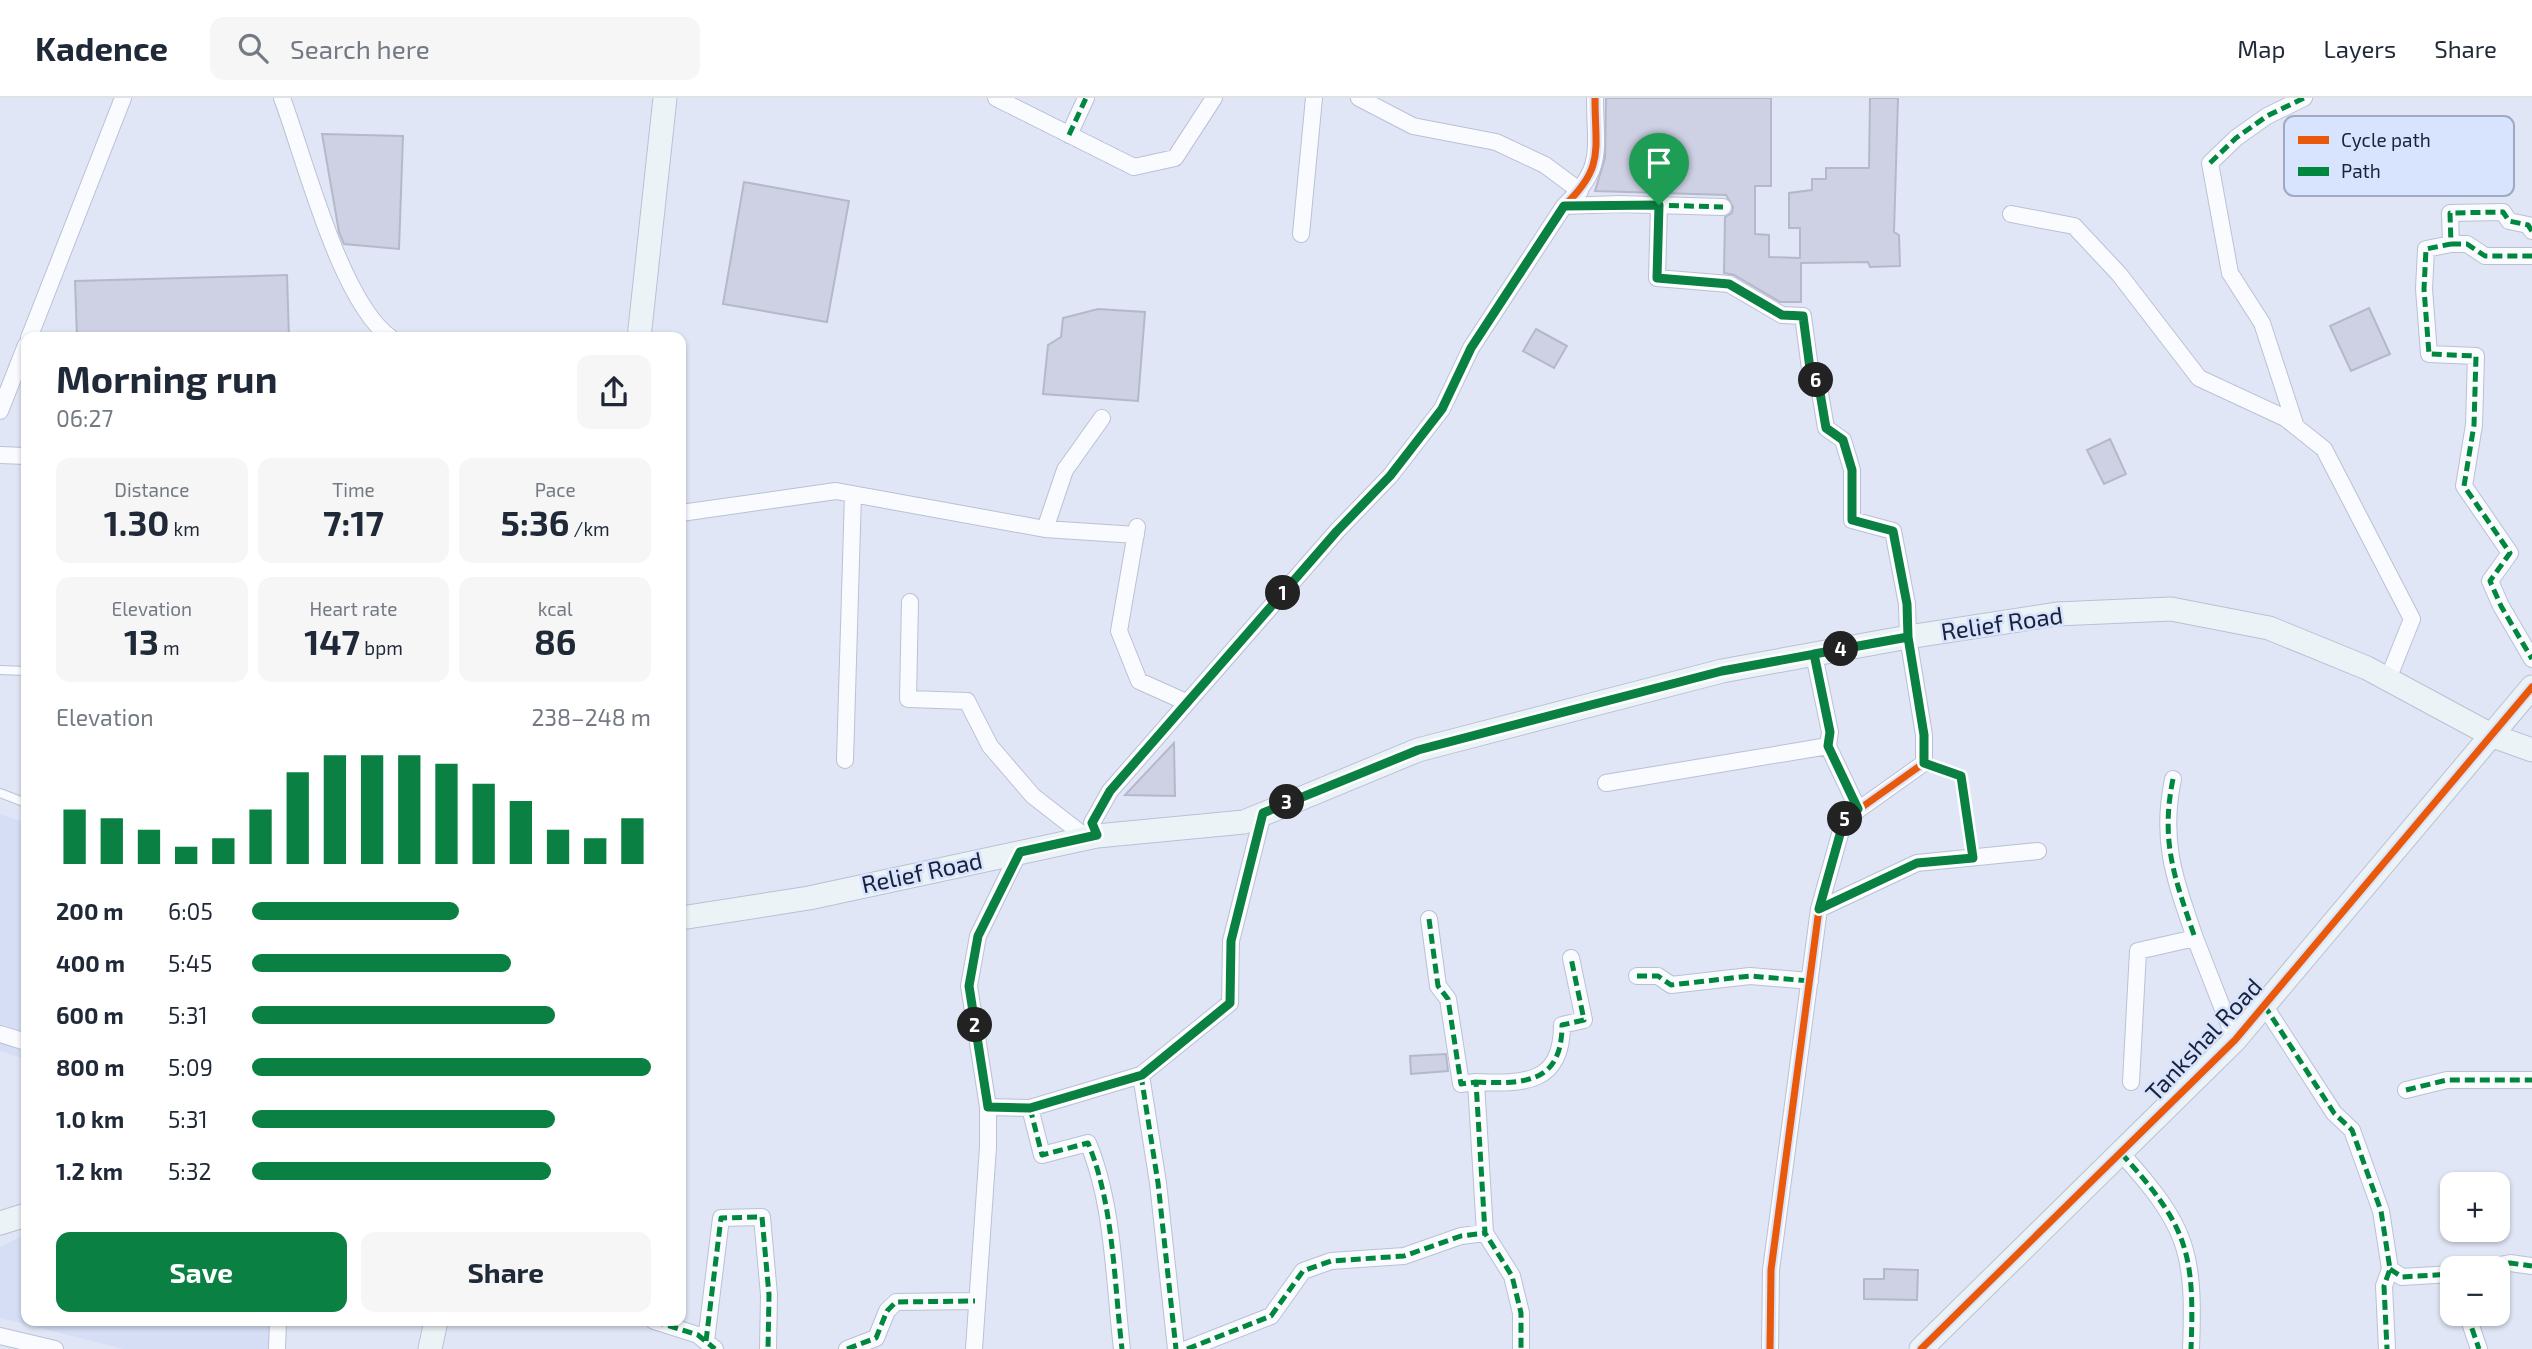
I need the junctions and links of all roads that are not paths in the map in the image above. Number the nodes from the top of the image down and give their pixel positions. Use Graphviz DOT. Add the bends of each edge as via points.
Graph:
graph roads {
  1 [pos="123,98"];
  2 [pos="282,98"];
  3 [pos="665,98"];
  4 [pos="996,98"];
  5 [pos="1086,98"];
  6 [pos="1213,98"];
  7 [pos="1314,98"];
  8 [pos="1359,98"];
  9 [pos="1595,98"];
  10 [pos="2304,98"];
  11 [pos="1069,135"];
  12 [pos="1580,191"];
  13 [pos="1659,205"];
  14 [pos="1564,206"];
  15 [pos="1723,207"];
  16 [pos="2011,214"];
  17 [pos="2532,231"];
  18 [pos="1301,234"];
  19 [pos="2451,244"];
  20 [pos="2532,256"];
  21 [pos="31,332"];
  22 [pos="383,332"];
  23 [pos="640,332"];
  24 [pos="21,358"];
  25 [pos="0,411"];
  26 [pos="1102,418"];
  27 [pos="2296,427"];
  28 [pos="0,456"];
  29 [pos="21,456"];
  30 [pos="853,494"];
  31 [pos="686,512"];
  32 [pos="1045,529"];
  33 [pos="911,602"];
  34 [pos="1908,637"];
  35 [pos="1814,654"];
  36 [pos="2532,659"];
  37 [pos="0,670"];
  38 [pos="21,671"];
  39 [pos="2388,680"];
  40 [pos="2532,687"];
  41 [pos="1186,702"];
  42 [pos="2493,736"];
  43 [pos="1828,746"];
  44 [pos="2532,750"];
  45 [pos="845,760"];
  46 [pos="2173,779"];
  47 [pos="1606,783"];
  48 [pos="0,793"];
  49 [pos="21,801"];
  50 [pos="1858,809"];
  51 [pos="1263,813"];
  52 [pos="1092,837"];
  53 [pos="1020,852"];
  54 [pos="2038,852"];
  55 [pos="1819,909"];
  56 [pos="686,917"];
  57 [pos="1429,919"];
  58 [pos="2195,938"];
  59 [pos="1571,958"];
  60 [pos="1637,976"];
  61 [pos="1810,981"];
  62 [pos="2264,1005"];
  63 [pos="0,1034"];
  64 [pos="21,1040"];
  65 [pos="2235,1040"];
  66 [pos="1142,1075"];
  67 [pos="2532,1080"];
  68 [pos="1476,1082"];
  69 [pos="2131,1082"];
  70 [pos="2406,1090"];
  71 [pos="988,1107"];
  72 [pos="1030,1108"];
  73 [pos="2121,1153"];
  74 [pos="21,1217"];
  75 [pos="0,1223"];
  76 [pos="1485,1233"];
  77 [pos="2510,1262"];
  78 [pos="2532,1266"];
  79 [pos="2390,1269"];
  80 [pos="2440,1275"];
  81 [pos="975,1301"];
  82 [pos="278,1326"];
  83 [pos="435,1326"];
  84 [pos="670,1326"];
  85 [pos="2471,1326"];
  86 [pos="0,1336"];
  87 [pos="710,1345"];
  88 [pos="55,1349"];
  89 [pos="277,1349"];
  90 [pos="430,1349"];
  91 [pos="768,1349"];
  92 [pos="847,1349"];
  93 [pos="974,1349"];
  94 [pos="1122,1349"];
  95 [pos="1176,1349"];
  96 [pos="1187,1349"];
  97 [pos="1521,1349"];
  98 [pos="1770,1349"];
  99 [pos="1921,1349"];
  100 [pos="2191,1349"];
  101 [pos="2387,1349"];
  102 [pos="2479,1349"];
  1 -- 21 [label="street"];
  2 -- 22 [label="street" via="343,272"];
  3 -- 23 [label="main road"];
  4 -- 11 [label="street"];
  5 -- 11 [label="street"];
  6 -- 11 [label="street" via="1175,158 1134,167"];
  7 -- 18 [label="street"];
  8 -- 12 [label="street" via="1413,126 1496,142 1545,165"];
  9 -- 12 [label="street" via="1595,169"];
  10 -- 27 [label="street" via="2256,123 2210,163 2230,272 2262,323"];
  12 -- 14 [label="street"];
  13 -- 14 [label="street"];
  13 -- 15 [label="street"];
  13 -- 34 [label="street" via="1657,278 1729,284 1782,315 1803,316 1811,376 1818,381 1826,428 1843,440 1852,470 1852,520 1893,531 1907,604"];
  14 -- 41 [label="street" via="1471,348 1442,409 1390,476"];
  16 -- 27 [label="street" via="2074,226 2119,274 2199,379"];
  17 -- 19 [label="street" via="2528,225 2509,221 2503,212 2450,213"];
  19 -- 20 [label="street" via="2467,244 2485,256"];
  19 -- 36 [label="street" via="2426,249 2429,354 2476,356 2474,425 2464,486 2510,553 2490,582"];
  24 -- 25 [label="street"];
  26 -- 32 [label="street" via="1065,470"];
  27 -- 39 [label="street" via="2324,449 2412,619"];
  28 -- 29 [label="street"];
  30 -- 31 [label="street" via="836,491"];
  30 -- 32 [label="street"];
  30 -- 45 [label="street"];
  32 -- 41 [label="street" via="1136,529 1119,631 1139,681"];
  33 -- 52 [label="street" via="908,699 967,701 990,747 1033,796"];
  34 -- 35 [label="main road, Relief Road"];
  34 -- 39 [label="main road, Relief Road" via="2057,614 2171,609 2269,628"];
  34 -- 50 [label="street" via="1924,735 1924,763"];
  35 -- 43 [label="street" via="1830,732"];
  35 -- 51 [label="main road, Relief Road" via="1722,671 1418,750"];
  37 -- 38 [label="lane"];
  39 -- 42 [label="main road, Relief Road"];
  40 -- 42 [label="main road, Tankshal Road"];
  41 -- 52 [label="street" via="1110,791 1092,823"];
  42 -- 44 [label="main road, Relief Road"];
  42 -- 62 [label="main road, Tankshal Road"];
  43 -- 47 [label="street"];
  43 -- 50 [label="street"];
  46 -- 58 [label="street" via="2166,837"];
  48 -- 49 [label="lane"];
  50 -- 55 [label="street" via="1844,820"];
  51 -- 52 [label="main road, Relief Road" via="1244,822"];
  51 -- 66 [label="street" via="1231,941 1230,1003"];
  52 -- 53 [label="main road, Relief Road"];
  53 -- 56 [label="main road, Relief Road" via="809,898"];
  53 -- 71 [label="street" via="978,936 969,986"];
  54 -- 55 [label="street" via="1917,863"];
  55 -- 61 [label="street"];
  57 -- 68 [label="street" via="1438,986 1448,999 1461,1084"];
  58 -- 65 [label="street"];
  58 -- 69 [label="street" via="2138,951"];
  59 -- 68 [label="street" via="1584,1020 1562,1025 1562,1051 1550,1068 1520,1084"];
  60 -- 61 [label="street" via="1658,976 1671,985 1750,976"];
  61 -- 98 [label="street" via="1771,1270"];
  62 -- 65 [label="main road, Tankshal Road"];
  62 -- 79 [label="street" via="2334,1114 2352,1130 2381,1211"];
  63 -- 64 [label="street"];
  65 -- 73 [label="main road, Tankshal Road"];
  66 -- 72 [label="street"];
  66 -- 95 [label="street"];
  67 -- 70 [label="street" via="2447,1080"];
  68 -- 76 [label="street"];
  71 -- 72 [label="street"];
  71 -- 81 [label="street"];
  72 -- 94 [label="street" via="1042,1155 1088,1143 1096,1163 1106,1206"];
  73 -- 99 [label="main road, Tankshal Road"];
  73 -- 100 [label="street" via="2158,1195 2188,1255 2193,1297"];
  74 -- 75 [label="main road"];
  76 -- 96 [label="street" via="1461,1236 1404,1256 1331,1261 1303,1271 1272,1317"];
  76 -- 97 [label="street" via="1512,1276 1521,1313"];
  77 -- 78 [label="street"];
  79 -- 80 [label="street" via="2402,1277"];
  79 -- 101 [label="street" via="2384,1286"];
  81 -- 92 [label="street" via="896,1302 876,1338"];
  81 -- 93 [label="street"];
  82 -- 89 [label="street"];
  83 -- 90 [label="main road"];
  84 -- 87 [label="street" via="698,1335"];
  85 -- 102 [label="street"];
  86 -- 88 [label="street"];
  87 -- 91 [label="street" via="722,1219 762,1217"];
}
